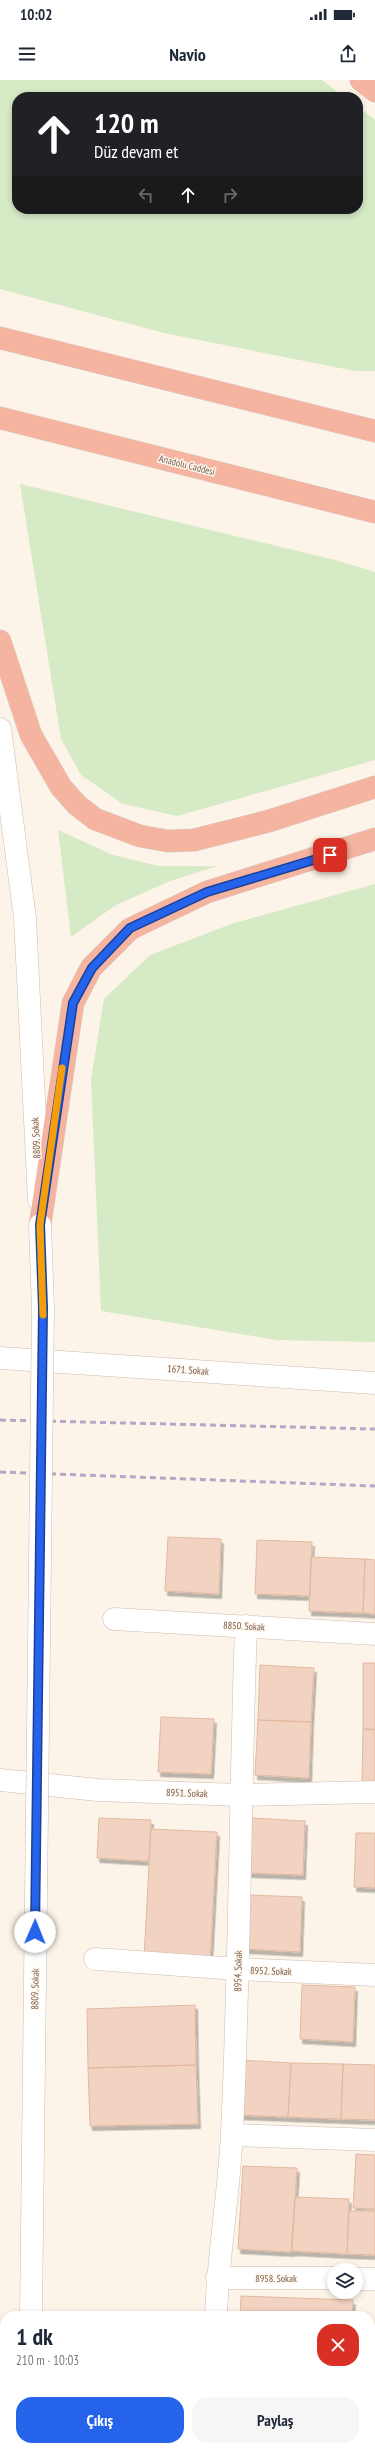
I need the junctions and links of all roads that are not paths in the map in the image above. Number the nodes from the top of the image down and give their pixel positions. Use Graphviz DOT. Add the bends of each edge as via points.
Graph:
graph roads {
  1 [pos="361,80"];
  2 [pos="375,90"];
  3 [pos="0,338"];
  4 [pos="0,418"];
  5 [pos="372,428"];
  6 [pos="375,512"];
  7 [pos="0,640"];
  8 [pos="0,729"];
  9 [pos="375,787"];
  10 [pos="375,839"];
  11 [pos="40,1225"];
  12 [pos="0,1358"];
  13 [pos="375,1383"];
  14 [pos="114,1619"];
  15 [pos="246,1626"];
  16 [pos="375,1634"];
  17 [pos="0,1780"];
  18 [pos="375,1792"];
  19 [pos="240,1795"];
  20 [pos="95,1959"];
  21 [pos="238,1969"];
  22 [pos="375,1975"];
  23 [pos="232,2135"];
  24 [pos="375,2140"];
  25 [pos="217,2278"];
  26 [pos="327,2278"];
  27 [pos="363,2279"];
  28 [pos="375,2279"];
  29 [pos="31,2311"];
  30 [pos="216,2311"];
  1 -- 2 [label="highway"];
  3 -- 5 [label="highway"];
  4 -- 6 [label="highway, Anadolu Caddesi"];
  7 -- 9 [label="highway" via="31,735 61,787 77,805 95,819 140,836 168,841 194,840 269,821"];
  8 -- 11 [label="street, 8809. Sokak" via="25,918"];
  10 -- 11 [label="highway" via="207,892 130,928 92,968 73,1003"];
  11 -- 29 [label="street, 8809. Sokak, bridge" via="43,1308"];
  12 -- 13 [label="street, 1671. Sokak"];
  14 -- 15 [label="street, 8850. Sokak"];
  15 -- 16 [label="street, 8850. Sokak"];
  15 -- 19 [label="street, 8954. Sokak"];
  17 -- 19 [label="street, 8951. Sokak" via="98,1790"];
  18 -- 19 [label="street, 8951. Sokak"];
  19 -- 21 [label="street, 8954. Sokak"];
  20 -- 21 [label="street, 8952. Sokak"];
  21 -- 22 [label="street, 8952. Sokak"];
  21 -- 23 [label="street, 8954. Sokak"];
  23 -- 24 [label="street"];
  23 -- 25 [label="street, 8954. Sokak"];
  25 -- 26 [label="street, 8958. Sokak"];
  25 -- 30 [label="street, 8954. Sokak"];
  27 -- 28 [label="street"];
}
